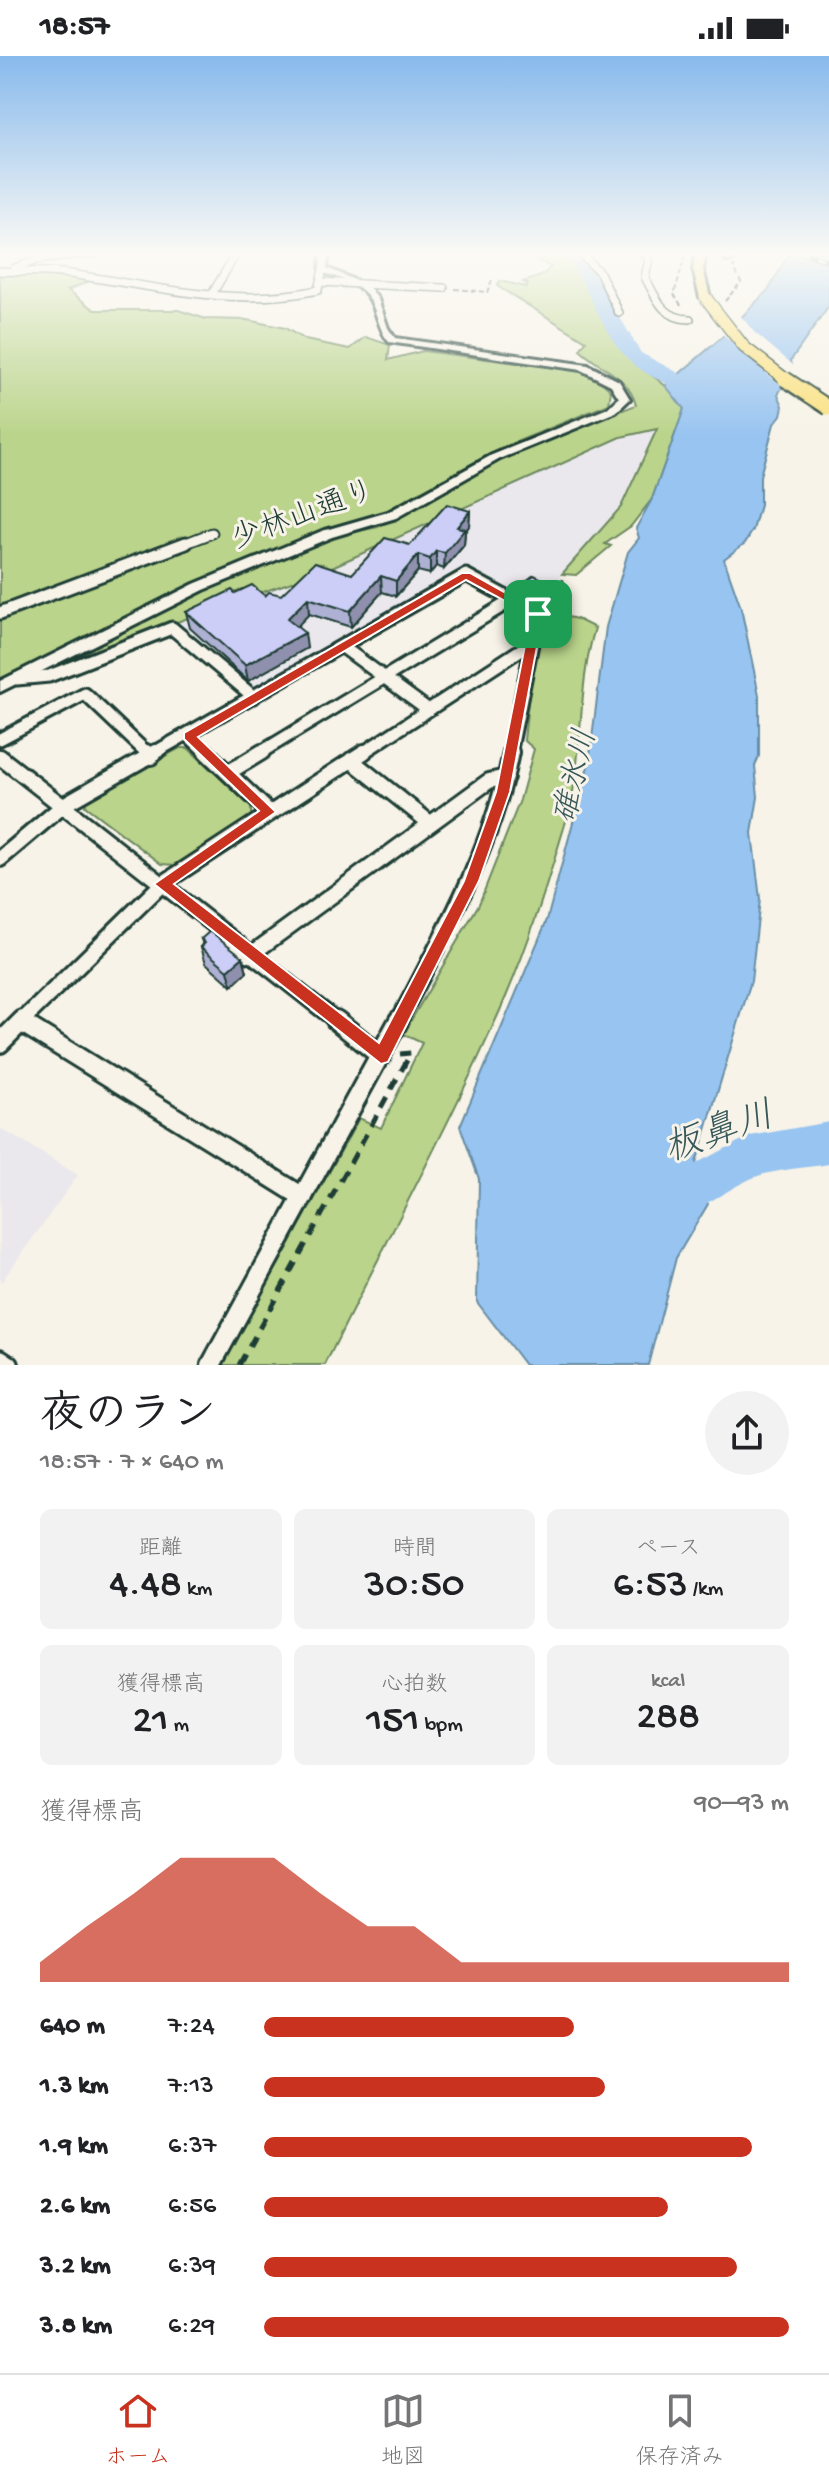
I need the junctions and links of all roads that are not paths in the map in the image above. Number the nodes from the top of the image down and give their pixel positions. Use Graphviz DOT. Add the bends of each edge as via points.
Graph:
graph roads {
  1 [pos="377,313"];
  2 [pos="666,313"];
  3 [pos="714,313"];
  4 [pos="727,313"];
  5 [pos="690,319"];
  6 [pos="829,400"];
  7 [pos="829,408"];
  8 [pos="212,533"];
  9 [pos="514,599"];
  10 [pos="0,613"];
  11 [pos="531,643"];
  12 [pos="344,648"];
  13 [pos="383,677"];
  14 [pos="17,679"];
  15 [pos="0,687"];
  16 [pos="254,697"];
  17 [pos="426,708"];
  18 [pos="189,736"];
  19 [pos="0,739"];
  20 [pos="0,757"];
  21 [pos="151,757"];
  22 [pos="351,760"];
  23 [pos="229,772"];
  24 [pos="506,777"];
  25 [pos="65,804"];
  26 [pos="269,812"];
  27 [pos="430,823"];
  28 [pos="0,859"];
  29 [pos="162,884"];
  30 [pos="250,955"];
  31 [pos="21,1022"];
  32 [pos="0,1043"];
  33 [pos="381,1056"];
  34 [pos="303,1197"];
  35 [pos="0,1359"];
  36 [pos="9,1365"];
  37 [pos="211,1365"];
  1 -- 14 [label="street, 少林山通り" via="392,340 584,367 615,383 625,399 612,410 496,457 392,515 327,534 199,587"];
  2 -- 5 [label="street"];
  3 -- 7 [label="highway, bridge" via="749,351"];
  4 -- 6 [label="highway" via="753,343"];
  8 -- 10 [label="street"];
  9 -- 11 [label="street" via="539,617"];
  9 -- 12 [label="street" via="466,575"];
  9 -- 13 [label="street"];
  11 -- 17 [label="street"];
  11 -- 24 [label="street"];
  12 -- 13 [label="street"];
  12 -- 16 [label="street"];
  13 -- 17 [label="street"];
  13 -- 23 [label="street"];
  14 -- 15 [label="street, 少林山通り"];
  14 -- 16 [label="street" via="49,676 172,628"];
  16 -- 18 [label="street"];
  17 -- 22 [label="street"];
  18 -- 21 [label="street"];
  18 -- 23 [label="street"];
  19 -- 21 [label="street" via="85,694"];
  20 -- 25 [label="street"];
  21 -- 25 [label="street"];
  22 -- 26 [label="street"];
  22 -- 27 [label="street"];
  23 -- 26 [label="street"];
  24 -- 27 [label="street" via="489,781"];
  24 -- 33 [label="street" via="471,881"];
  25 -- 28 [label="street"];
  25 -- 29 [label="street"];
  26 -- 29 [label="street"];
  27 -- 30 [label="street"];
  29 -- 30 [label="street"];
  29 -- 31 [label="street"];
  30 -- 33 [label="street"];
  31 -- 32 [label="street"];
  31 -- 34 [label="street"];
  33 -- 34 [label="street"];
  34 -- 37 [label="street"];
  35 -- 36 [label="street"];
}
